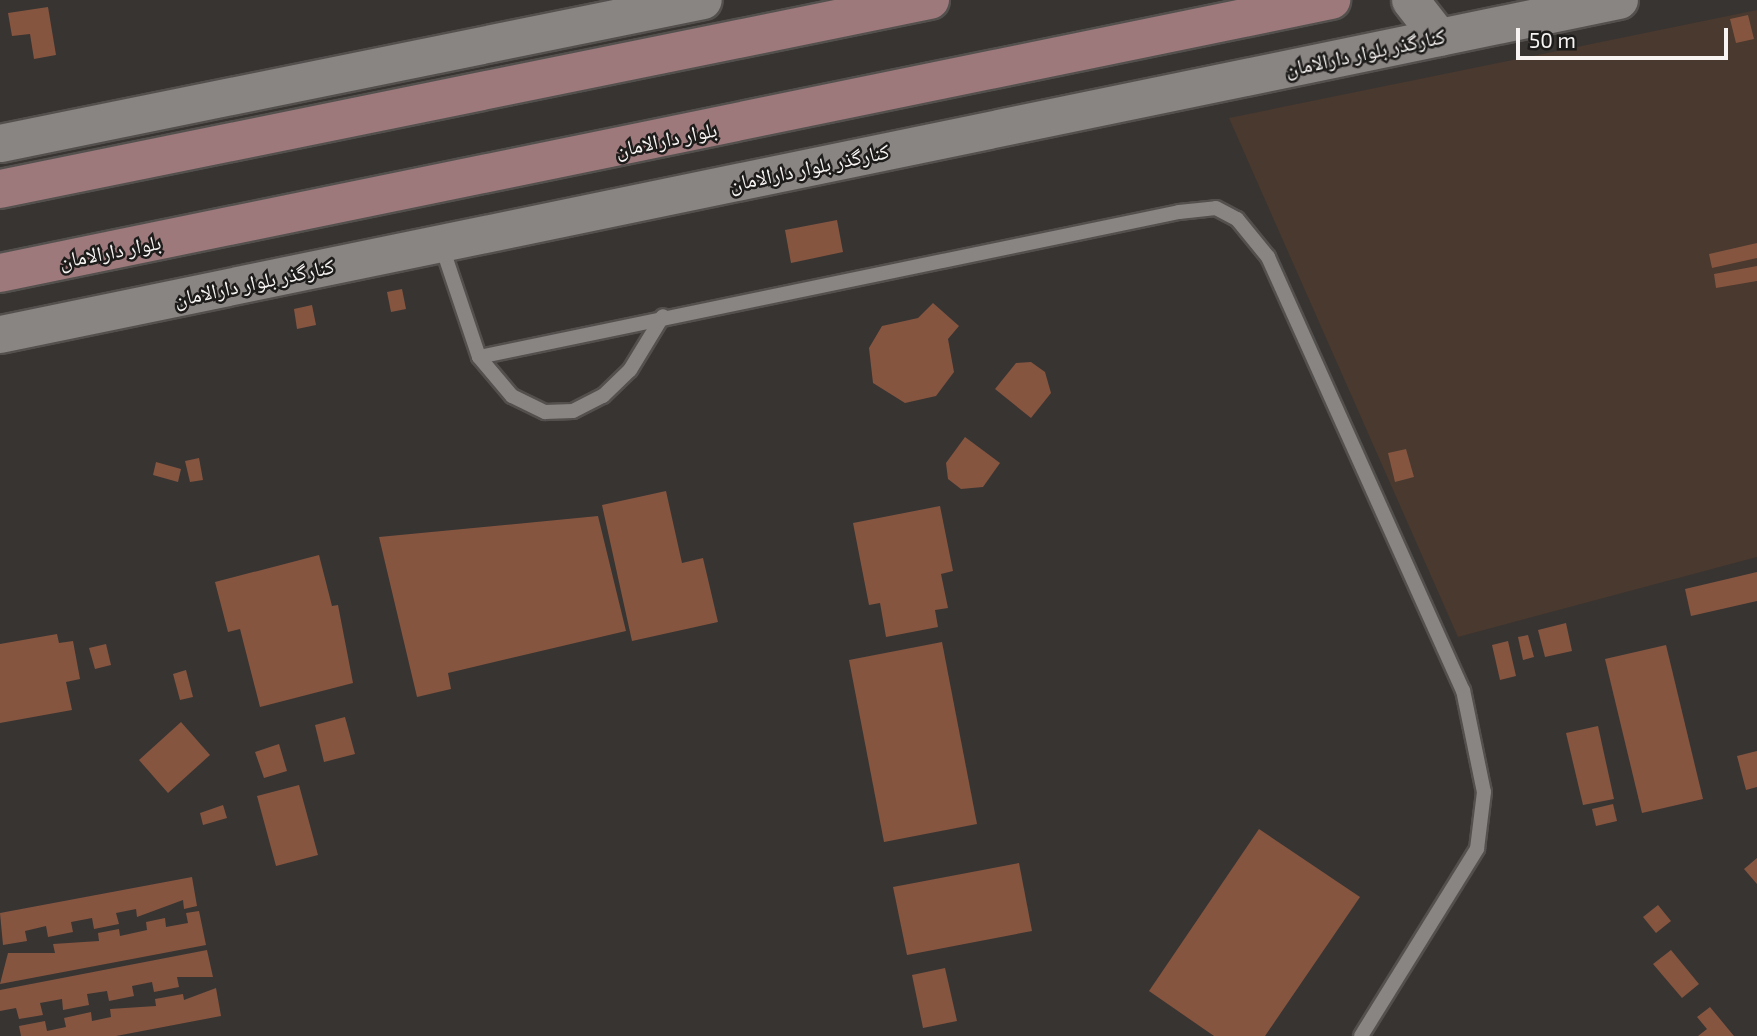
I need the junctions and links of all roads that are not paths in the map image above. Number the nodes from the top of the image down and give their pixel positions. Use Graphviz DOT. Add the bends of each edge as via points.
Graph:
graph roads {
  1 [pos="703,0"];
  2 [pos="930,0"];
  3 [pos="1331,0"];
  4 [pos="1410,0"];
  5 [pos="1619,0"];
  6 [pos="1439,37"];
  7 [pos="0,144"];
  8 [pos="0,189"];
  9 [pos="440,243"];
  10 [pos="0,274"];
  11 [pos="663,316"];
  12 [pos="0,334"];
  13 [pos="479,357"];
  14 [pos="1361,1036"];
  1 -- 7 [label="street"];
  2 -- 8 [label="main road"];
  3 -- 10 [label="main road, بلوار دارالامان"];
  4 -- 6 [label="street"];
  5 -- 6 [label="street, کنارگذر بلوار دارالامان"];
  6 -- 9 [label="street, کنارگذر بلوار دارالامان"];
  9 -- 12 [label="street, کنارگذر بلوار دارالامان"];
  9 -- 13 [label="lane"];
  11 -- 13 [label="lane"];
  11 -- 13 [label="lane" via="630,370 603,396 573,411 545,412 512,396"];
  11 -- 14 [label="lane" via="1179,212 1216,208 1237,219 1268,257 1463,690 1484,792 1477,849"];
}
